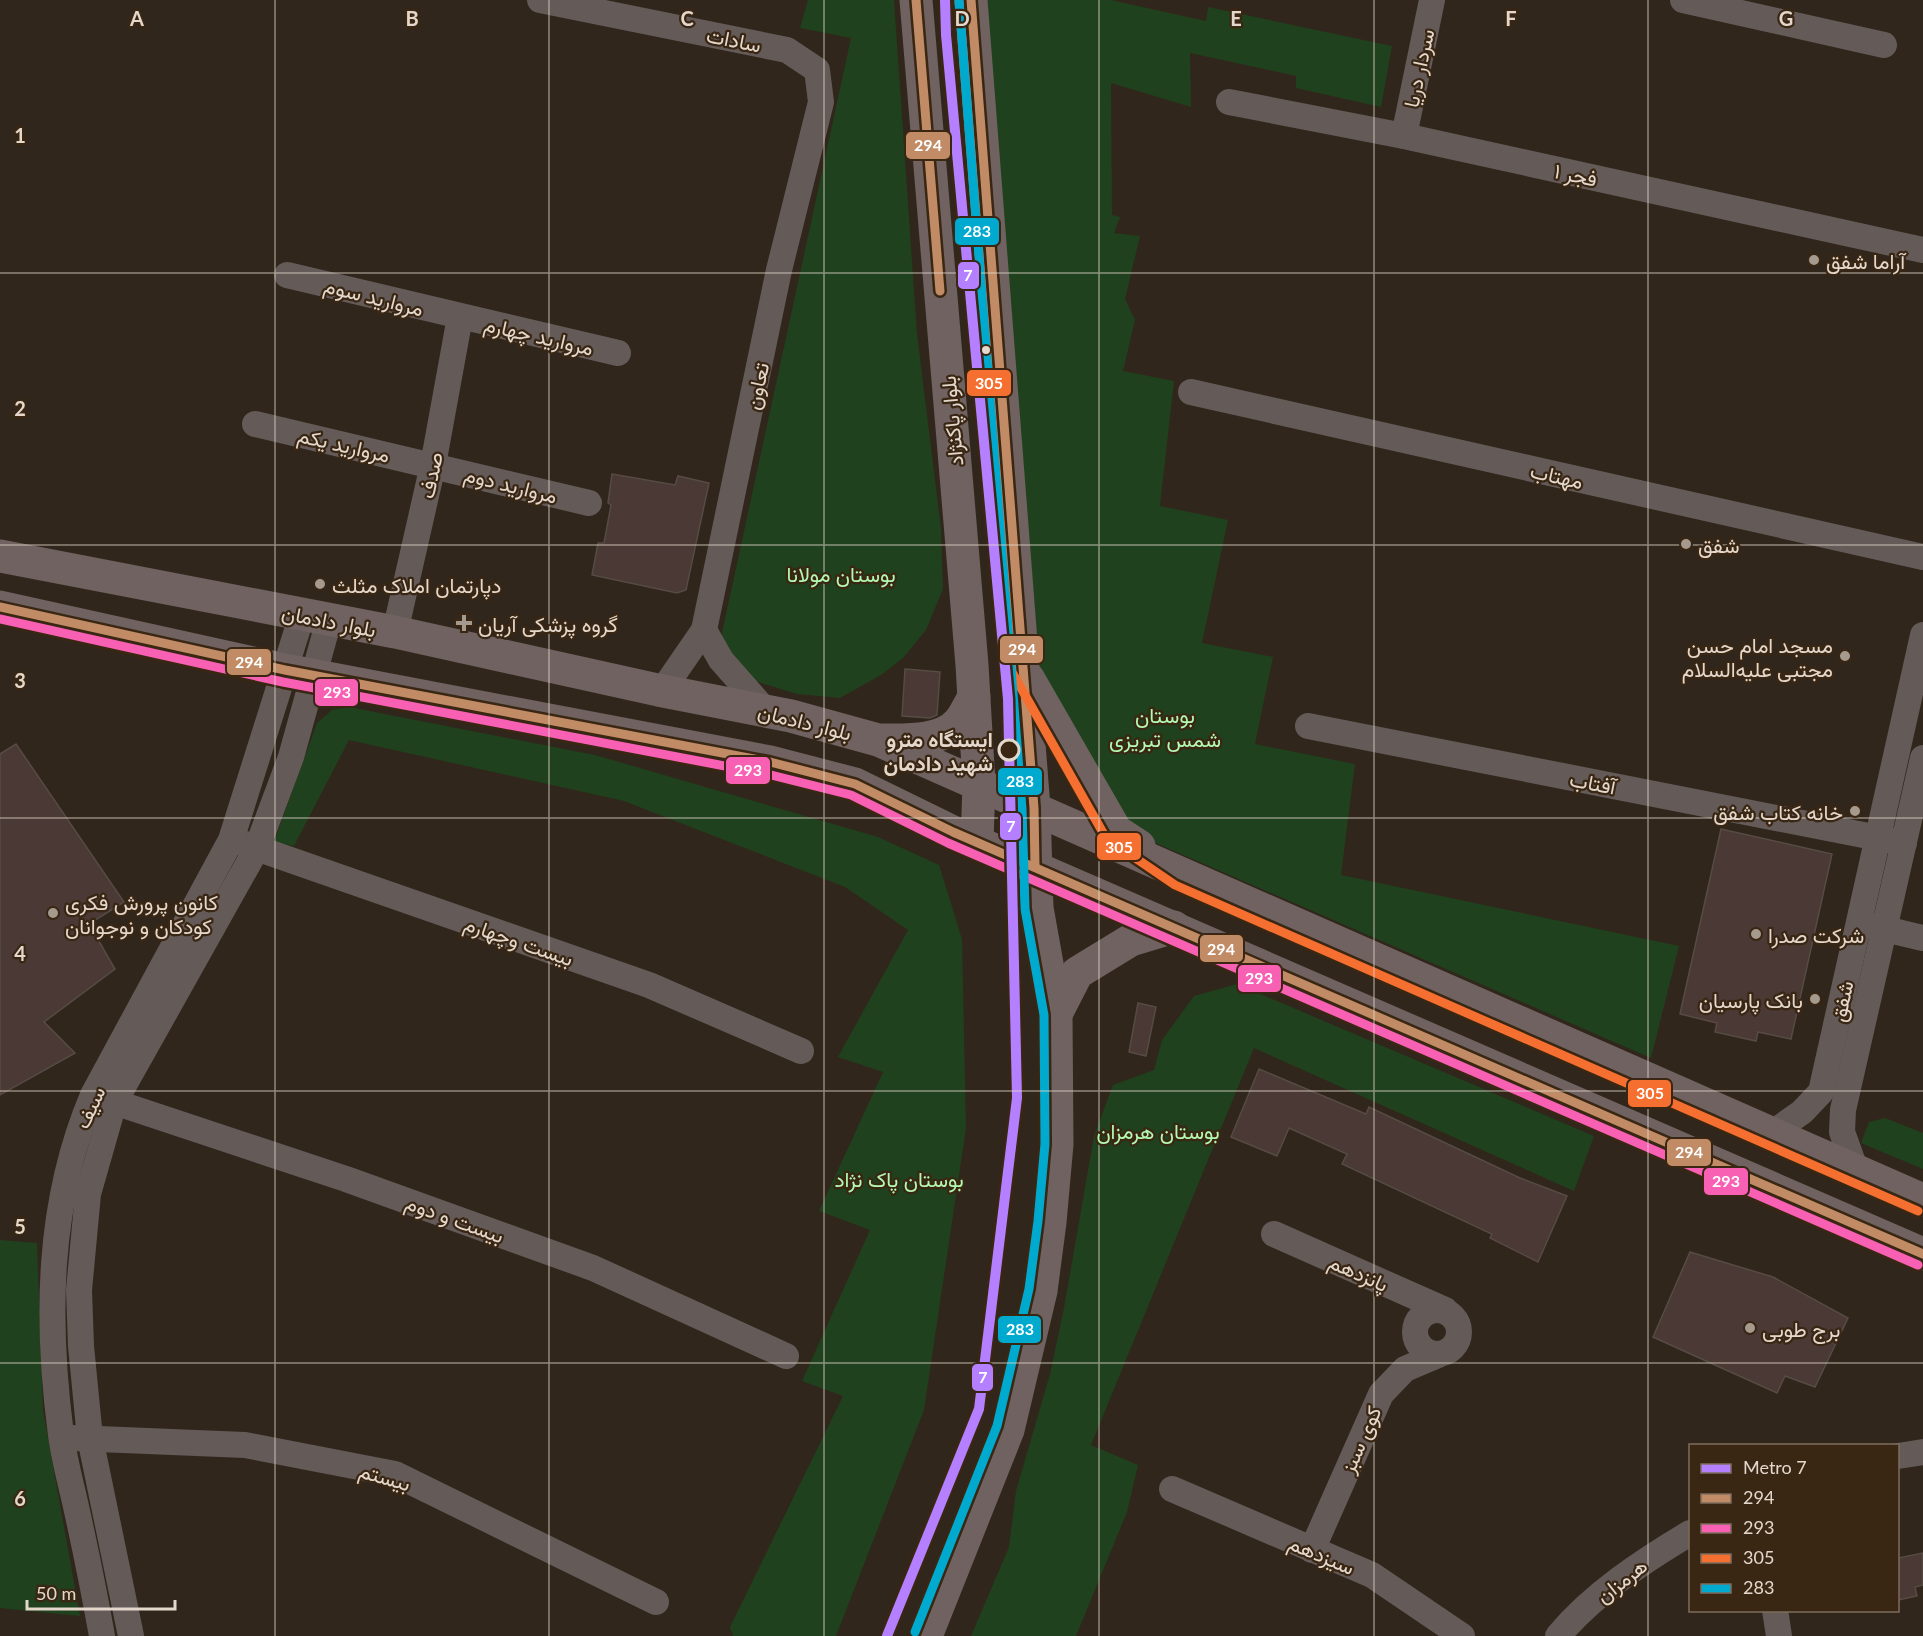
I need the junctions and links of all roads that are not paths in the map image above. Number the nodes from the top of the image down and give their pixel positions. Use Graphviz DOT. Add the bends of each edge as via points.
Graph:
graph roads {
  1 [pos="540,0"];
  2 [pos="916,0"];
  3 [pos="971,0"];
  4 [pos="1432,0"];
  5 [pos="1683,0"];
  6 [pos="1884,45"];
  7 [pos="817,70"];
  8 [pos="1229,102"];
  9 [pos="1404,136"];
  10 [pos="1923,250"];
  11 [pos="287,275"];
  12 [pos="460,317"];
  13 [pos="618,353"];
  14 [pos="1191,392"];
  15 [pos="255,424"];
  16 [pos="432,465"];
  17 [pos="589,503"];
  18 [pos="0,556"];
  19 [pos="1923,557"];
  20 [pos="0,607"];
  21 [pos="315,617"];
  22 [pos="704,630"];
  23 [pos="395,632"];
  24 [pos="1923,635"];
  25 [pos="972,665"];
  26 [pos="1024,670"];
  27 [pos="300,673"];
  28 [pos="662,691"];
  29 [pos="974,697"];
  30 [pos="765,710"];
  31 [pos="1308,726"];
  32 [pos="878,740"];
  33 [pos="1894,762"];
  34 [pos="1922,766"];
  35 [pos="979,784"];
  36 [pos="1034,808"];
  37 [pos="1877,837"];
  38 [pos="231,840"];
  39 [pos="977,842"];
  40 [pos="1904,843"];
  41 [pos="257,848"];
  42 [pos="1035,866"];
  43 [pos="1180,874"];
  44 [pos="1858,923"];
  45 [pos="1174,927"];
  46 [pos="1884,929"];
  47 [pos="1923,938"];
  48 [pos="1056,1014"];
  49 [pos="801,1051"];
  50 [pos="104,1099"];
  51 [pos="1772,1134"];
  52 [pos="1856,1171"];
  53 [pos="1923,1200"];
  54 [pos="1274,1234"];
  55 [pos="1923,1254"];
  56 [pos="1445,1310"];
  57 [pos="1438,1355"];
  58 [pos="786,1356"];
  59 [pos="61,1437"];
  60 [pos="90,1438"];
  61 [pos="1923,1452"];
  62 [pos="1899,1456"];
  63 [pos="1172,1489"];
  64 [pos="1689,1534"];
  65 [pos="1312,1550"];
  66 [pos="656,1602"];
  67 [pos="1775,1612"];
  68 [pos="102,1636"];
  69 [pos="131,1636"];
  70 [pos="926,1636"];
  71 [pos="1462,1636"];
  72 [pos="1558,1636"];
  73 [pos="1779,1636"];
  1 -- 7 [label="street, سادات" via="787,50"];
  2 -- 25 [label="main road, بلوار پاکنژاد"];
  3 -- 26 [label="main road"];
  4 -- 9 [label="street, سردار دریا"];
  5 -- 6 [label="street"];
  7 -- 22 [label="street, تعاون" via="821,102 779,270"];
  8 -- 9 [label="street, فجر ۱"];
  9 -- 10 [label="street, فجر ۱"];
  11 -- 12 [label="street, مروارید سوم"];
  12 -- 13 [label="street, مروارید چهارم"];
  12 -- 16 [label="street, صدف"];
  14 -- 19 [label="street, مهتاب"];
  15 -- 16 [label="street, مروارید یکم"];
  16 -- 17 [label="street, مروارید دوم"];
  16 -- 23 [label="street, صدف"];
  18 -- 21 [label="main road, بلوار دادمان"];
  20 -- 27 [label="main road"];
  21 -- 23 [label="main road, بلوار دادمان"];
  21 -- 27 [label="street, سیف"];
  22 -- 28 [label="street, تعاون"];
  22 -- 30 [label="street" via="721,660"];
  23 -- 28 [label="main road, بلوار دادمان"];
  24 -- 33 [label="street, شفق"];
  25 -- 26 [label="main road" via="985,677 999,682"];
  25 -- 29 [label="main road, بلوار پاکنژاد"];
  26 -- 36 [label="main road"];
  26 -- 43 [label="main road" via="1116,831"];
  27 -- 38 [label="street, سیف"];
  27 -- 39 [label="main road" via="770,762 855,784"];
  27 -- 41 [label="street, سیف" via="291,757"];
  28 -- 30 [label="main road, بلوار دادمان"];
  29 -- 32 [label="main road" via="958,723 942,732 916,740"];
  29 -- 35 [label="main road, بلوار پاکنژاد"];
  30 -- 32 [label="main road, بلوار دادمان"];
  31 -- 37 [label="street, آفتاب"];
  32 -- 35 [label="main road, بلوار دادمان"];
  33 -- 34 [label="street"];
  33 -- 37 [label="street, شفق"];
  34 -- 40 [label="street, شفق"];
  35 -- 36 [label="main road, بلوار دادمان"];
  35 -- 39 [label="main road, بلوار پاکنژاد"];
  36 -- 42 [label="main road"];
  36 -- 43 [label="main road, بلوار دادمان"];
  37 -- 40 [label="street, آفتاب"];
  37 -- 44 [label="street, شفق"];
  38 -- 41 [label="street, بیست وچهارم"];
  38 -- 50 [label="street, سیف"];
  39 -- 42 [label="main road"];
  40 -- 46 [label="street, شفق"];
  41 -- 49 [label="street, بیست وچهارم" via="649,985"];
  41 -- 50 [label="street, سیف"];
  42 -- 45 [label="main road"];
  42 -- 48 [label="main road" via="1037,908"];
  43 -- 51 [label="main road, بلوار دادمان"];
  44 -- 46 [label="street"];
  44 -- 51 [label="street, شفق" via="1821,1092"];
  45 -- 48 [label="main road" via="1131,940 1077,973"];
  45 -- 55 [label="main road"];
  46 -- 47 [label="street"];
  46 -- 52 [label="street, شفق" via="1843,1110 1842,1132"];
  48 -- 70 [label="main road" via="1057,1144 1041,1291 1008,1430"];
  50 -- 58 [label="street, بیست و دوم" via="346,1179 593,1268"];
  50 -- 59 [label="street, سیف" via="77,1134 65,1175 56,1235 51,1316"];
  50 -- 60 [label="street, سیف" via="88,1194 79,1290"];
  51 -- 52 [label="main road, بلوار دادمان"];
  52 -- 53 [label="main road, بلوار دادمان"];
  54 -- 56 [label="street, پانزدهم"];
  56 -- 57 [label="street" via="1457,1320 1460,1336 1453,1350"];
  56 -- 57 [label="street" via="1429,1310 1417,1321 1414,1336 1423,1350"];
  57 -- 65 [label="street, کوی سبز" via="1405,1370 1380,1394"];
  59 -- 60 [label="street, بیستم"];
  59 -- 68 [label="street, سیف"];
  60 -- 66 [label="street, بیستم" via="245,1445 395,1474"];
  60 -- 69 [label="street, سیف"];
  61 -- 62 [label="street"];
  63 -- 65 [label="street, سیزدهم"];
  64 -- 72 [label="street, هرمزان" via="1648,1558 1572,1619"];
  65 -- 71 [label="street, سیزدهم" via="1372,1575"];
  67 -- 73 [label="street"];
}
